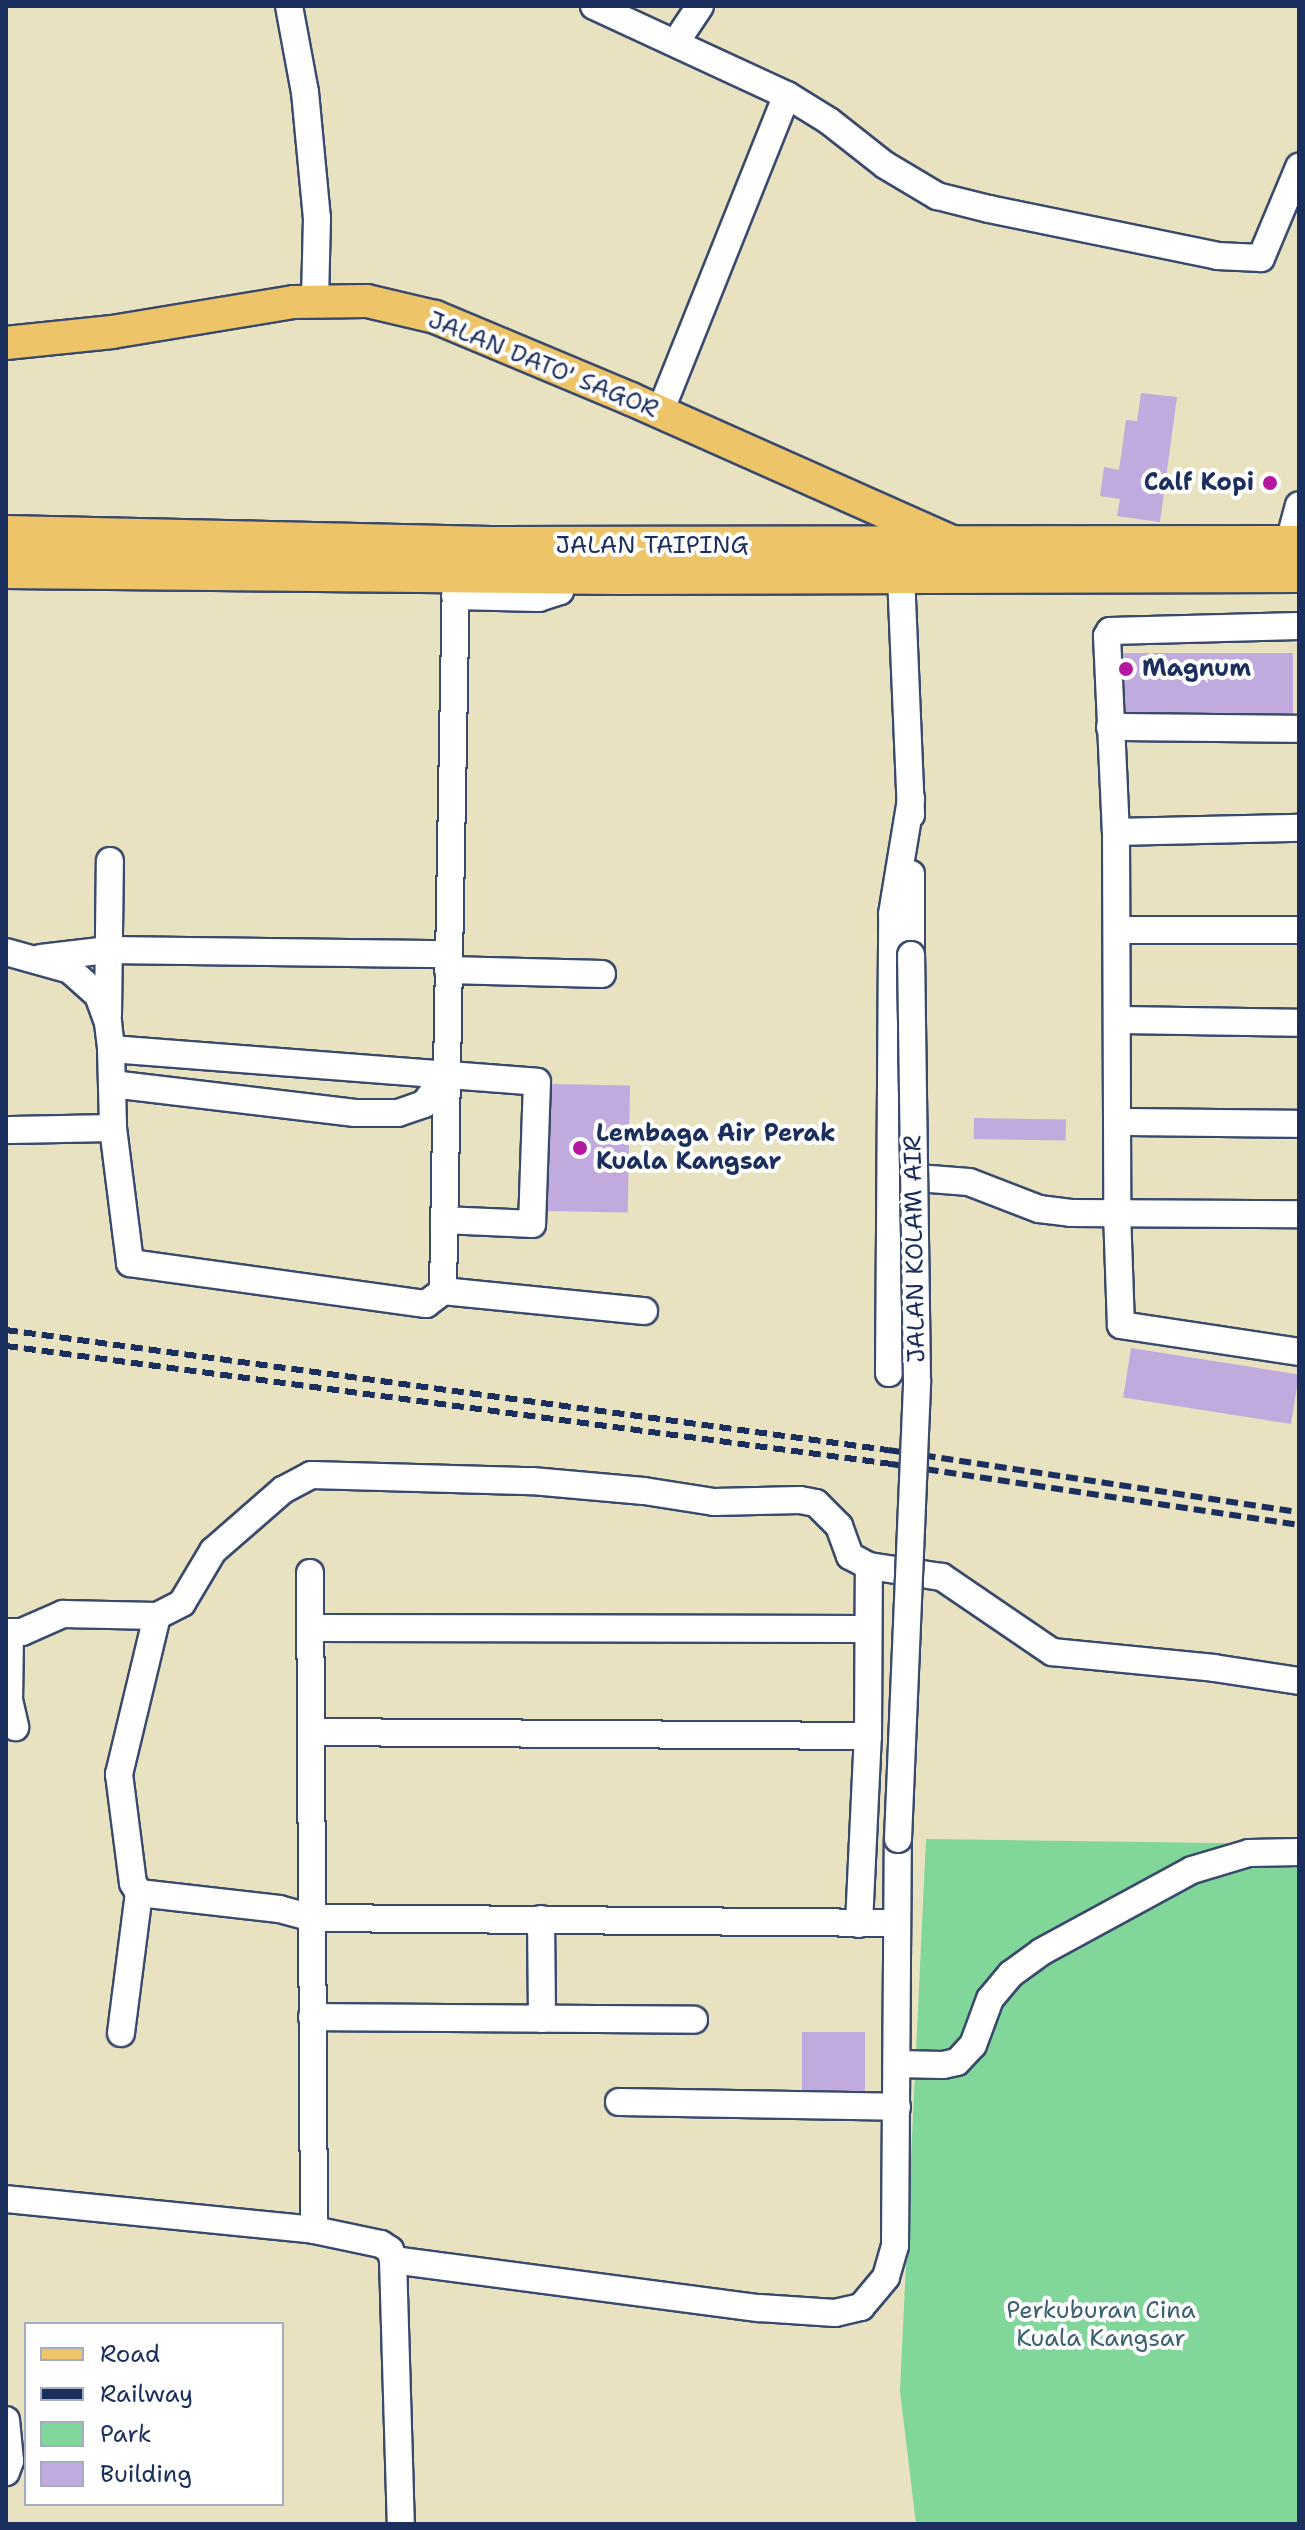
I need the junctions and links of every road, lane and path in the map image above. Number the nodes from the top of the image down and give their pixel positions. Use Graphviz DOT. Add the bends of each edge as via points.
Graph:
graph roads {
  1 [pos="289,6"];
  2 [pos="594,6"];
  3 [pos="700,6"];
  4 [pos="676,42"];
  5 [pos="787,95"];
  6 [pos="1299,167"];
  7 [pos="315,302"];
  8 [pos="6,343"];
  9 [pos="660,412"];
  10 [pos="1299,505"];
  11 [pos="6,535"];
  12 [pos="396,544"];
  13 [pos="849,546"];
  14 [pos="960,546"];
  15 [pos="1295,555"];
  16 [pos="6,569"];
  17 [pos="901,575"];
  18 [pos="456,585"];
  19 [pos="1299,626"];
  20 [pos="1110,727"];
  21 [pos="1299,729"];
  22 [pos="911,799"];
  23 [pos="1299,828"];
  24 [pos="1116,832"];
  25 [pos="110,861"];
  26 [pos="1117,930"];
  27 [pos="1299,930"];
  28 [pos="107,950"];
  29 [pos="6,952"];
  30 [pos="37,959"];
  31 [pos="449,962"];
  32 [pos="602,974"];
  33 [pos="1118,1020"];
  34 [pos="108,1023"];
  35 [pos="1299,1023"];
  36 [pos="111,1049"];
  37 [pos="445,1076"];
  38 [pos="112,1084"];
  39 [pos="1117,1122"];
  40 [pos="1299,1124"];
  41 [pos="113,1128"];
  42 [pos="6,1130"];
  43 [pos="890,1176"];
  44 [pos="1117,1212"];
  45 [pos="1299,1214"];
  46 [pos="444,1220"];
  47 [pos="443,1291"];
  48 [pos="644,1311"];
  49 [pos="1299,1352"];
  50 [pos="889,1373"];
  51 [pos="869,1566"];
  52 [pos="310,1573"];
  53 [pos="157,1616"];
  54 [pos="310,1628"];
  55 [pos="868,1629"];
  56 [pos="8,1632"];
  57 [pos="1299,1681"];
  58 [pos="15,1727"];
  59 [pos="311,1732"];
  60 [pos="868,1736"];
  61 [pos="1299,1852"];
  62 [pos="139,1893"];
  63 [pos="312,1918"];
  64 [pos="541,1919"];
  65 [pos="897,1923"];
  66 [pos="859,1924"];
  67 [pos="312,2017"];
  68 [pos="542,2019"];
  69 [pos="694,2020"];
  70 [pos="121,2033"];
  71 [pos="897,2064"];
  72 [pos="619,2102"];
  73 [pos="897,2107"];
  74 [pos="6,2199"];
  75 [pos="314,2230"];
  76 [pos="393,2260"];
  77 [pos="6,2420"];
  78 [pos="6,2472"];
  79 [pos="401,2524"];
  1 -- 7 [label="street" via="305,92 317,218"];
  2 -- 4 [label="street"];
  3 -- 4 [label="street"];
  4 -- 5 [label="street"];
  5 -- 6 [label="street" via="937,196 1217,256 1261,258"];
  5 -- 9 [label="street"];
  7 -- 8 [label="main road, JALAN DATO' SAGOR"];
  7 -- 9 [label="main road, JALAN DATO' SAGOR" via="367,301 435,317"];
  9 -- 14 [label="main road, JALAN DATO' SAGOR"];
  10 -- 15 [label="street"];
  11 -- 12 [label="highway, JALAN TAIPING"];
  12 -- 13 [label="highway, JALAN TAIPING"];
  12 -- 18 [label="highway" via="434,556"];
  13 -- 14 [label="highway, JALAN TAIPING"];
  13 -- 17 [label="highway"];
  14 -- 15 [label="highway, JALAN TAIPING"];
  15 -- 17 [label="highway, JALAN TAIPING"];
  16 -- 18 [label="highway, JALAN TAIPING"];
  17 -- 18 [label="highway, JALAN TAIPING" via="564,575"];
  17 -- 22 [label="street, JALAN KOLAM AIR"];
  18 -- 31 [label="street"];
  19 -- 20 [label="street" via="1110,631"];
  20 -- 21 [label="street"];
  20 -- 24 [label="street"];
  22 -- 43 [label="street" via="892,914"];
  22 -- 65 [label="street, JALAN KOLAM AIR, bridge" via="917,1380"];
  23 -- 24 [label="street"];
  24 -- 26 [label="street"];
  25 -- 28 [label="street"];
  26 -- 27 [label="street"];
  26 -- 33 [label="street"];
  28 -- 30 [label="street"];
  28 -- 31 [label="street"];
  28 -- 34 [label="street"];
  29 -- 30 [label="street"];
  30 -- 34 [label="street" via="70,970 98,995"];
  31 -- 32 [label="street"];
  31 -- 37 [label="street"];
  33 -- 35 [label="street"];
  33 -- 39 [label="street"];
  34 -- 36 [label="street"];
  36 -- 37 [label="street"];
  36 -- 38 [label="street"];
  37 -- 38 [label="street" via="424,1104 398,1113 355,1113"];
  37 -- 46 [label="street"];
  37 -- 46 [label="street" via="537,1082 532,1224"];
  38 -- 41 [label="street"];
  39 -- 40 [label="street"];
  39 -- 44 [label="street"];
  41 -- 42 [label="street"];
  41 -- 47 [label="street" via="130,1263 426,1304"];
  43 -- 44 [label="street" via="969,1182 1039,1209"];
  43 -- 50 [label="street"];
  44 -- 45 [label="street"];
  44 -- 49 [label="street" via="1121,1325"];
  46 -- 47 [label="street"];
  47 -- 48 [label="street"];
  51 -- 53 [label="street" via="850,1556 831,1513 800,1500 714,1502 532,1481 311,1475 283,1490 213,1551 182,1603"];
  51 -- 55 [label="street"];
  51 -- 57 [label="street" via="942,1577 1052,1652"];
  52 -- 54 [label="street"];
  53 -- 56 [label="street" via="63,1614 22,1632"];
  53 -- 62 [label="street" via="119,1774 133,1883"];
  54 -- 55 [label="street"];
  54 -- 59 [label="street"];
  55 -- 60 [label="street"];
  56 -- 58 [label="street"];
  59 -- 60 [label="street"];
  59 -- 63 [label="street"];
  60 -- 66 [label="street"];
  61 -- 71 [label="street" via="1249,1853 1192,1870 1041,1952 1011,1974 990,1999 973,2045 957,2062"];
  62 -- 63 [label="street" via="279,1909"];
  62 -- 70 [label="street"];
  63 -- 64 [label="street"];
  63 -- 67 [label="street"];
  64 -- 66 [label="street"];
  64 -- 68 [label="street"];
  65 -- 66 [label="street"];
  65 -- 71 [label="street, JALAN KOLAM AIR"];
  67 -- 68 [label="street"];
  67 -- 75 [label="street"];
  68 -- 69 [label="street"];
  71 -- 73 [label="street, JALAN KOLAM AIR"];
  72 -- 73 [label="street"];
  73 -- 76 [label="street, JALAN KOLAM AIR" via="895,2246 886,2277 861,2307 835,2313 760,2308"];
  74 -- 75 [label="street"];
  75 -- 76 [label="street" via="381,2244"];
  76 -- 79 [label="street"];
  77 -- 78 [label="street"];
}
